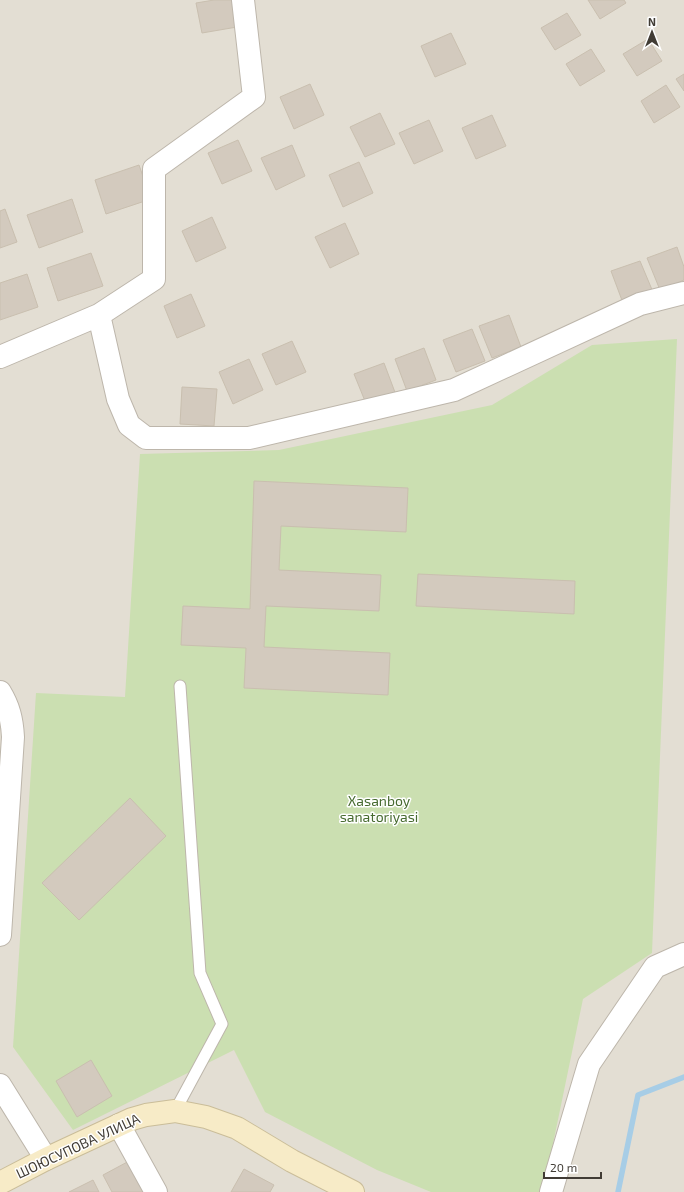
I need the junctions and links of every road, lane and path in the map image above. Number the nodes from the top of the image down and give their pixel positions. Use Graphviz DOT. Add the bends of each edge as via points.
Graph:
graph roads {
  1 [pos="243,0"];
  2 [pos="684,293"];
  3 [pos="99,315"];
  4 [pos="0,357"];
  5 [pos="180,686"];
  6 [pos="0,692"];
  7 [pos="0,934"];
  8 [pos="684,954"];
  9 [pos="0,1085"];
  10 [pos="175,1110"];
  11 [pos="119,1125"];
  12 [pos="46,1159"];
  13 [pos="0,1182"];
  14 [pos="156,1192"];
  15 [pos="353,1192"];
  16 [pos="551,1192"];
  1 -- 3 [label="street" via="254,97 154,169 154,279"];
  2 -- 3 [label="street" via="640,304 454,390 249,438 146,438 129,425 118,399"];
  3 -- 4 [label="street"];
  5 -- 10 [label="lane" via="200,973 222,1024"];
  6 -- 7 [label="street" via="9,709 14,737"];
  8 -- 16 [label="street" via="655,967 589,1064"];
  9 -- 12 [label="street"];
  10 -- 11 [label="street, ШОЮСУПОВА УЛИЦА" via="146,1115"];
  10 -- 15 [label="street, ШОЮСУПОВА УЛИЦА" via="237,1128 292,1161"];
  11 -- 12 [label="street, ШОЮСУПОВА УЛИЦА"];
  11 -- 14 [label="street"];
  12 -- 13 [label="street, ШОЮСУПОВА УЛИЦА"];
}
